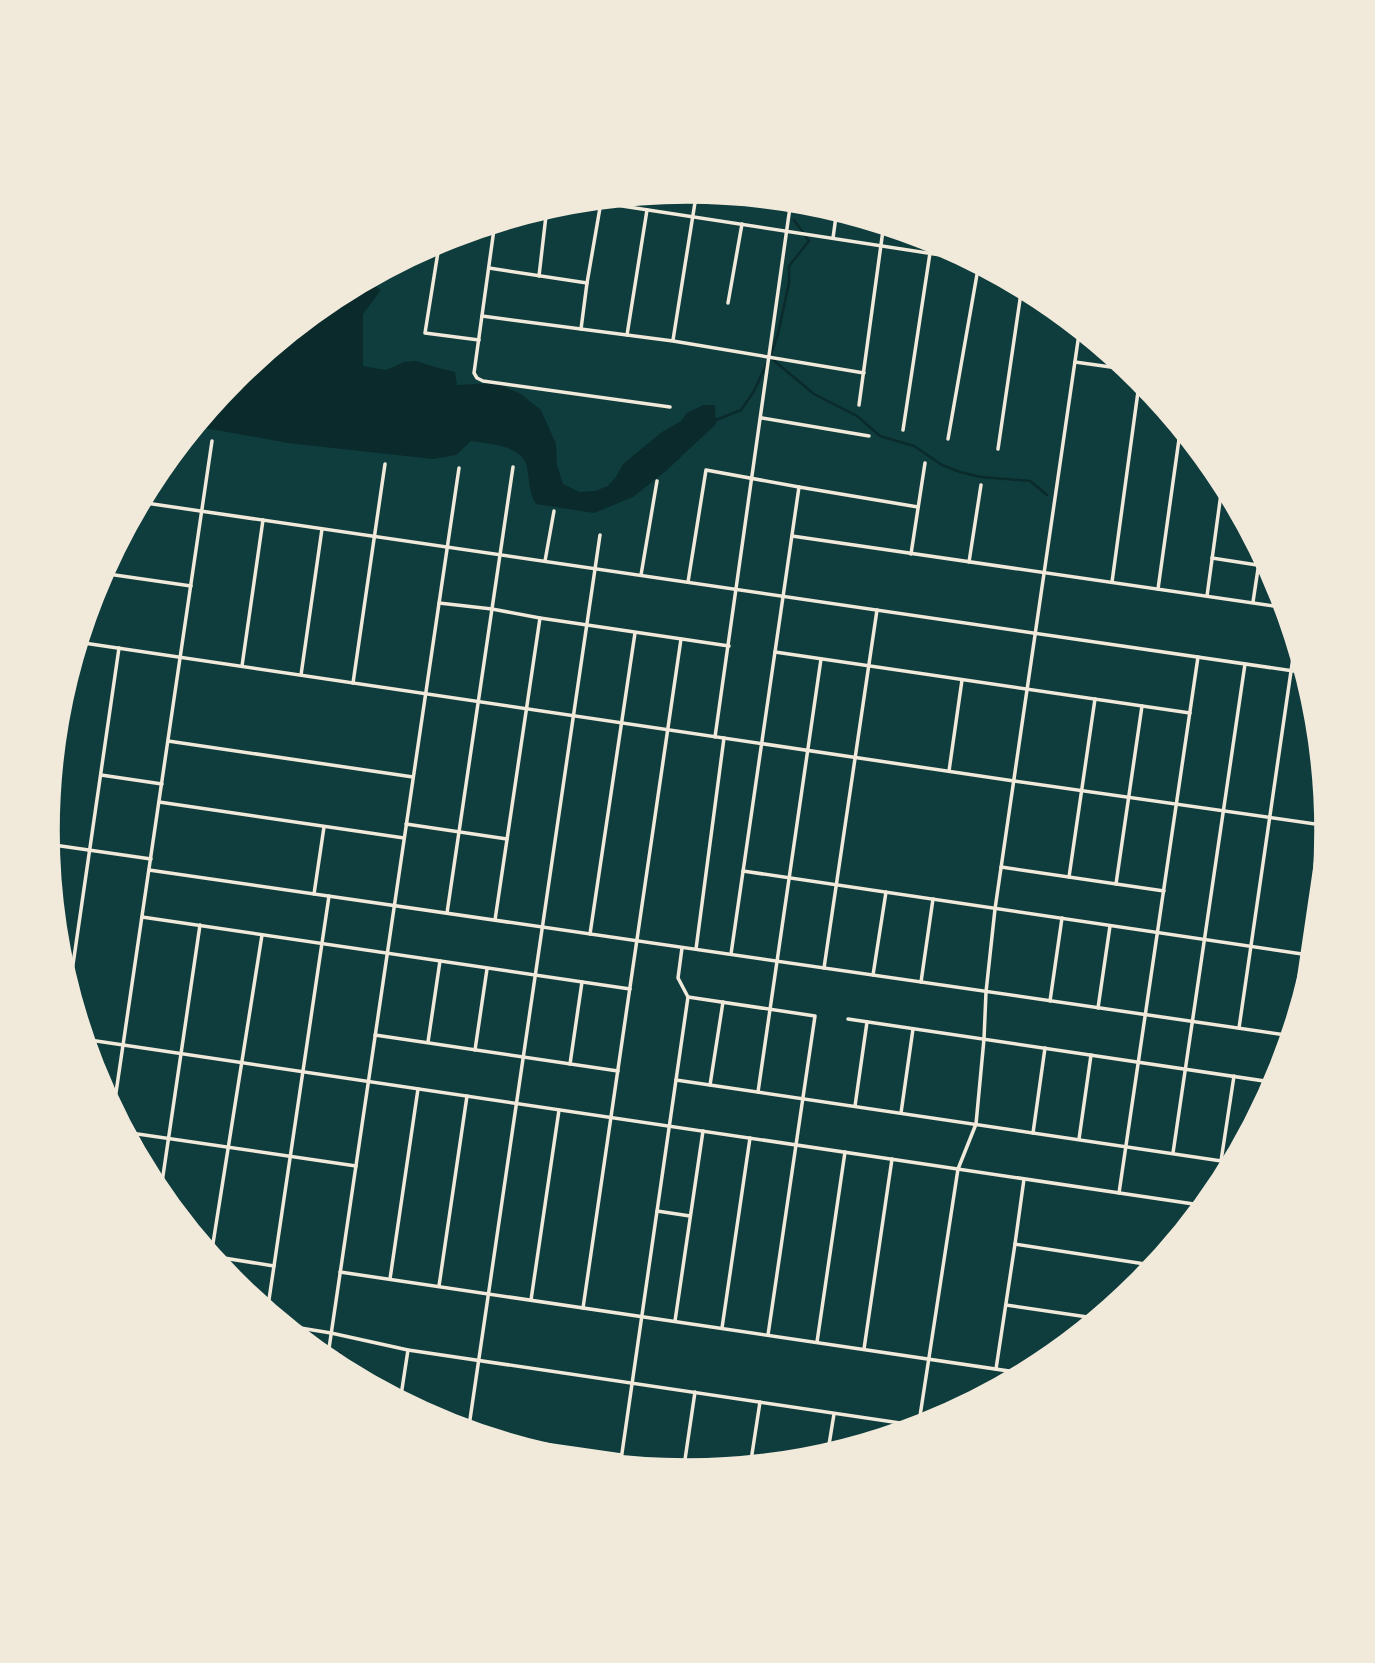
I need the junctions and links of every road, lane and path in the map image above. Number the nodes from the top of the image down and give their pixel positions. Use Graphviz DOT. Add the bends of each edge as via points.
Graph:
graph roads {
  1 [pos="696,202"];
  2 [pos="621,205"];
  3 [pos="600,208"];
  4 [pos="647,210"];
  5 [pos="790,210"];
  6 [pos="694,217"];
  7 [pos="546,218"];
  8 [pos="836,220"];
  9 [pos="742,224"];
  10 [pos="787,231"];
  11 [pos="494,232"];
  12 [pos="882,233"];
  13 [pos="833,238"];
  14 [pos="880,245"];
  15 [pos="930,253"];
  16 [pos="437,254"];
  17 [pos="937,254"];
  18 [pos="489,268"];
  19 [pos="977,273"];
  20 [pos="539,276"];
  21 [pos="587,283"];
  22 [pos="1020,298"];
  23 [pos="727,303"];
  24 [pos="482,316"];
  25 [pos="581,329"];
  26 [pos="627,335"];
  27 [pos="1078,338"];
  28 [pos="478,340"];
  29 [pos="673,341"];
  30 [pos="770,358"];
  31 [pos="1075,362"];
  32 [pos="1113,367"];
  33 [pos="863,373"];
  34 [pos="1138,391"];
  35 [pos="859,405"];
  36 [pos="670,407"];
  37 [pos="762,418"];
  38 [pos="902,430"];
  39 [pos="869,436"];
  40 [pos="1179,438"];
  41 [pos="947,439"];
  42 [pos="212,441"];
  43 [pos="998,449"];
  44 [pos="925,463"];
  45 [pos="385,464"];
  46 [pos="513,467"];
  47 [pos="458,468"];
  48 [pos="752,478"];
  49 [pos="657,481"];
  50 [pos="981,485"];
  51 [pos="799,487"];
  52 [pos="1220,497"];
  53 [pos="150,504"];
  54 [pos="918,507"];
  55 [pos="202,511"];
  56 [pos="554,511"];
  57 [pos="263,520"];
  58 [pos="322,529"];
  59 [pos="600,535"];
  60 [pos="375,536"];
  61 [pos="792,536"];
  62 [pos="447,547"];
  63 [pos="911,554"];
  64 [pos="500,555"];
  65 [pos="1212,558"];
  66 [pos="545,561"];
  67 [pos="969,562"];
  68 [pos="1258,565"];
  69 [pos="1258,566"];
  70 [pos="595,569"];
  71 [pos="1044,573"];
  72 [pos="113,575"];
  73 [pos="640,575"];
  74 [pos="688,582"];
  75 [pos="1112,582"];
  76 [pos="191,586"];
  77 [pos="736,589"];
  78 [pos="1158,589"];
  79 [pos="783,596"];
  80 [pos="1207,596"];
  81 [pos="439,603"];
  82 [pos="1253,603"];
  83 [pos="1275,606"];
  84 [pos="492,609"];
  85 [pos="877,610"];
  86 [pos="540,618"];
  87 [pos="586,625"];
  88 [pos="635,633"];
  89 [pos="1035,633"];
  90 [pos="681,639"];
  91 [pos="87,643"];
  92 [pos="729,646"];
  93 [pos="119,648"];
  94 [pos="775,652"];
  95 [pos="180,657"];
  96 [pos="1198,657"];
  97 [pos="1293,658"];
  98 [pos="821,659"];
  99 [pos="1245,664"];
  100 [pos="242,666"];
  101 [pos="869,666"];
  102 [pos="1291,670"];
  103 [pos="1296,671"];
  104 [pos="301,675"];
  105 [pos="962,679"];
  106 [pos="353,683"];
  107 [pos="1027,689"];
  108 [pos="425,694"];
  109 [pos="1095,699"];
  110 [pos="478,702"];
  111 [pos="1142,706"];
  112 [pos="526,709"];
  113 [pos="1190,713"];
  114 [pos="573,716"];
  115 [pos="621,723"];
  116 [pos="668,730"];
  117 [pos="715,737"];
  118 [pos="724,738"];
  119 [pos="168,741"];
  120 [pos="762,744"];
  121 [pos="808,751"];
  122 [pos="855,758"];
  123 [pos="949,771"];
  124 [pos="100,775"];
  125 [pos="413,777"];
  126 [pos="1014,781"];
  127 [pos="162,784"];
  128 [pos="1081,790"];
  129 [pos="1128,797"];
  130 [pos="159,802"];
  131 [pos="1176,804"];
  132 [pos="1223,811"];
  133 [pos="1270,817"];
  134 [pos="1317,823"];
  135 [pos="406,824"];
  136 [pos="324,826"];
  137 [pos="459,832"];
  138 [pos="404,838"];
  139 [pos="507,839"];
  140 [pos="58,846"];
  141 [pos="89,850"];
  142 [pos="1316,855"];
  143 [pos="151,859"];
  144 [pos="1001,867"];
  145 [pos="149,870"];
  146 [pos="743,871"];
  147 [pos="1069,877"];
  148 [pos="789,878"];
  149 [pos="1116,884"];
  150 [pos="836,885"];
  151 [pos="1164,891"];
  152 [pos="886,892"];
  153 [pos="314,894"];
  154 [pos="329,896"];
  155 [pos="933,900"];
  156 [pos="394,906"];
  157 [pos="995,909"];
  158 [pos="447,914"];
  159 [pos="142,917"];
  160 [pos="1062,919"];
  161 [pos="495,920"];
  162 [pos="200,925"];
  163 [pos="1110,926"];
  164 [pos="542,927"];
  165 [pos="1157,933"];
  166 [pos="262,934"];
  167 [pos="590,934"];
  168 [pos="1204,940"];
  169 [pos="637,941"];
  170 [pos="322,943"];
  171 [pos="682,947"];
  172 [pos="1251,947"];
  173 [pos="696,949"];
  174 [pos="387,953"];
  175 [pos="731,954"];
  176 [pos="1302,954"];
  177 [pos="440,961"];
  178 [pos="777,961"];
  179 [pos="73,966"];
  180 [pos="487,968"];
  181 [pos="824,968"];
  182 [pos="535,975"];
  183 [pos="873,975"];
  184 [pos="582,982"];
  185 [pos="921,982"];
  186 [pos="1298,983"];
  187 [pos="630,989"];
  188 [pos="986,992"];
  189 [pos="688,997"];
  190 [pos="1050,1001"];
  191 [pos="723,1002"];
  192 [pos="1098,1008"];
  193 [pos="770,1009"];
  194 [pos="1145,1014"];
  195 [pos="848,1019"];
  196 [pos="1192,1021"];
  197 [pos="867,1022"];
  198 [pos="1239,1028"];
  199 [pos="913,1029"];
  200 [pos="375,1035"];
  201 [pos="1284,1035"];
  202 [pos="984,1039"];
  203 [pos="94,1041"];
  204 [pos="428,1043"];
  205 [pos="123,1045"];
  206 [pos="1045,1048"];
  207 [pos="475,1050"];
  208 [pos="181,1054"];
  209 [pos="1091,1055"];
  210 [pos="523,1057"];
  211 [pos="1138,1062"];
  212 [pos="242,1063"];
  213 [pos="570,1064"];
  214 [pos="1185,1069"];
  215 [pos="618,1071"];
  216 [pos="303,1072"];
  217 [pos="1234,1076"];
  218 [pos="676,1080"];
  219 [pos="1265,1081"];
  220 [pos="368,1082"];
  221 [pos="710,1085"];
  222 [pos="418,1089"];
  223 [pos="758,1092"];
  224 [pos="116,1094"];
  225 [pos="467,1096"];
  226 [pos="803,1099"];
  227 [pos="516,1103"];
  228 [pos="855,1106"];
  229 [pos="559,1110"];
  230 [pos="901,1113"];
  231 [pos="611,1118"];
  232 [pos="976,1124"];
  233 [pos="669,1126"];
  234 [pos="703,1131"];
  235 [pos="1032,1133"];
  236 [pos="136,1134"];
  237 [pos="750,1138"];
  238 [pos="169,1139"];
  239 [pos="1079,1139"];
  240 [pos="796,1145"];
  241 [pos="1126,1146"];
  242 [pos="228,1147"];
  243 [pos="845,1152"];
  244 [pos="1173,1153"];
  245 [pos="290,1157"];
  246 [pos="892,1159"];
  247 [pos="1221,1161"];
  248 [pos="356,1166"];
  249 [pos="958,1169"];
  250 [pos="163,1179"];
  251 [pos="1024,1179"];
  252 [pos="1119,1193"];
  253 [pos="1195,1204"];
  254 [pos="657,1211"];
  255 [pos="690,1216"];
  256 [pos="212,1244"];
  257 [pos="1016,1244"];
  258 [pos="225,1258"];
  259 [pos="1145,1264"];
  260 [pos="274,1266"];
  261 [pos="340,1272"];
  262 [pos="390,1279"];
  263 [pos="439,1286"];
  264 [pos="488,1293"];
  265 [pos="531,1300"];
  266 [pos="269,1302"];
  267 [pos="1005,1304"];
  268 [pos="583,1308"];
  269 [pos="641,1316"];
  270 [pos="1088,1317"];
  271 [pos="675,1321"];
  272 [pos="300,1328"];
  273 [pos="722,1328"];
  274 [pos="331,1333"];
  275 [pos="768,1335"];
  276 [pos="817,1342"];
  277 [pos="329,1349"];
  278 [pos="864,1349"];
  279 [pos="408,1350"];
  280 [pos="929,1359"];
  281 [pos="478,1360"];
  282 [pos="996,1369"];
  283 [pos="1011,1371"];
  284 [pos="632,1383"];
  285 [pos="402,1392"];
  286 [pos="695,1392"];
  287 [pos="760,1402"];
  288 [pos="834,1413"];
  289 [pos="921,1416"];
  290 [pos="470,1422"];
  291 [pos="900,1424"];
  292 [pos="539,1443"];
  293 [pos="829,1445"];
  294 [pos="621,1455"];
  295 [pos="751,1458"];
  296 [pos="685,1461"];
  1 -- 6 [label="street"];
  2 -- 4 [label="street"];
  3 -- 21 [label="street"];
  4 -- 6 [label="street"];
  4 -- 26 [label="street"];
  5 -- 10 [label="street"];
  6 -- 9 [label="street"];
  6 -- 29 [label="street"];
  7 -- 20 [label="street"];
  8 -- 13 [label="street"];
  9 -- 10 [label="street"];
  9 -- 23 [label="street"];
  10 -- 13 [label="street"];
  10 -- 30 [label="street"];
  11 -- 18 [label="street"];
  12 -- 14 [label="street"];
  13 -- 14 [label="street"];
  14 -- 15 [label="street"];
  14 -- 33 [label="street"];
  15 -- 17 [label="street"];
  15 -- 38 [label="street"];
  16 -- 28 [label="street" via="425,333"];
  18 -- 20 [label="street"];
  18 -- 24 [label="street"];
  19 -- 41 [label="street"];
  20 -- 21 [label="street"];
  21 -- 25 [label="street"];
  22 -- 43 [label="street"];
  24 -- 25 [label="street"];
  24 -- 28 [label="street"];
  25 -- 26 [label="street"];
  26 -- 29 [label="street"];
  27 -- 31 [label="street"];
  28 -- 36 [label="street" via="474,373 483,381"];
  29 -- 30 [label="street"];
  30 -- 33 [label="street"];
  30 -- 37 [label="street"];
  31 -- 32 [label="street"];
  31 -- 71 [label="street"];
  33 -- 35 [label="street"];
  34 -- 75 [label="street"];
  37 -- 39 [label="street"];
  37 -- 48 [label="street"];
  40 -- 78 [label="street"];
  42 -- 55 [label="street"];
  44 -- 54 [label="street"];
  45 -- 60 [label="street"];
  46 -- 64 [label="street"];
  47 -- 62 [label="street"];
  48 -- 51 [label="street"];
  48 -- 74 [label="street" via="706,470"];
  48 -- 77 [label="street"];
  49 -- 73 [label="street"];
  50 -- 67 [label="street"];
  51 -- 54 [label="street"];
  51 -- 61 [label="street"];
  52 -- 65 [label="street"];
  53 -- 55 [label="street"];
  54 -- 63 [label="street"];
  55 -- 57 [label="street"];
  55 -- 76 [label="street"];
  56 -- 66 [label="street"];
  57 -- 58 [label="street"];
  57 -- 100 [label="street"];
  58 -- 60 [label="street"];
  58 -- 104 [label="street"];
  59 -- 70 [label="street"];
  60 -- 62 [label="street"];
  60 -- 106 [label="street"];
  61 -- 63 [label="street"];
  61 -- 79 [label="street"];
  62 -- 64 [label="street"];
  62 -- 81 [label="street"];
  63 -- 67 [label="street"];
  64 -- 66 [label="street"];
  64 -- 84 [label="street"];
  65 -- 68 [label="street"];
  65 -- 80 [label="street"];
  66 -- 70 [label="street"];
  67 -- 71 [label="street"];
  69 -- 82 [label="street"];
  70 -- 73 [label="street"];
  70 -- 87 [label="street"];
  71 -- 75 [label="street"];
  71 -- 89 [label="street"];
  72 -- 76 [label="street"];
  73 -- 74 [label="street"];
  74 -- 77 [label="street"];
  75 -- 78 [label="street"];
  76 -- 95 [label="street"];
  77 -- 79 [label="street"];
  77 -- 92 [label="street"];
  78 -- 80 [label="street"];
  79 -- 85 [label="street"];
  79 -- 94 [label="street"];
  80 -- 82 [label="street"];
  81 -- 84 [label="street"];
  81 -- 108 [label="street"];
  82 -- 83 [label="street"];
  84 -- 86 [label="street"];
  84 -- 110 [label="street"];
  85 -- 89 [label="street"];
  85 -- 101 [label="street"];
  86 -- 87 [label="street"];
  86 -- 112 [label="street"];
  87 -- 88 [label="street"];
  87 -- 114 [label="street"];
  88 -- 90 [label="street"];
  88 -- 115 [label="street"];
  89 -- 96 [label="street"];
  89 -- 107 [label="street"];
  90 -- 92 [label="street"];
  90 -- 116 [label="street"];
  91 -- 93 [label="street"];
  92 -- 117 [label="street"];
  93 -- 95 [label="street"];
  93 -- 124 [label="street"];
  94 -- 98 [label="street"];
  94 -- 120 [label="street"];
  95 -- 100 [label="street"];
  95 -- 119 [label="street"];
  96 -- 99 [label="street"];
  96 -- 113 [label="street"];
  97 -- 102 [label="street"];
  98 -- 101 [label="street"];
  98 -- 121 [label="street"];
  99 -- 102 [label="street"];
  99 -- 132 [label="street"];
  100 -- 104 [label="street"];
  101 -- 105 [label="street"];
  101 -- 122 [label="street"];
  102 -- 103 [label="street"];
  102 -- 133 [label="street"];
  104 -- 106 [label="street"];
  105 -- 107 [label="street"];
  105 -- 123 [label="street"];
  106 -- 108 [label="street"];
  107 -- 109 [label="street"];
  107 -- 126 [label="street"];
  108 -- 110 [label="street"];
  108 -- 125 [label="street"];
  109 -- 111 [label="street"];
  109 -- 128 [label="street"];
  110 -- 112 [label="street"];
  110 -- 137 [label="street"];
  111 -- 113 [label="street"];
  111 -- 129 [label="street"];
  112 -- 114 [label="street"];
  112 -- 139 [label="street"];
  113 -- 131 [label="street"];
  114 -- 115 [label="street"];
  114 -- 164 [label="street"];
  115 -- 116 [label="street"];
  115 -- 167 [label="street"];
  116 -- 117 [label="street"];
  116 -- 169 [label="street"];
  117 -- 118 [label="street"];
  118 -- 120 [label="street"];
  118 -- 173 [label="street"];
  119 -- 125 [label="street"];
  119 -- 127 [label="street"];
  120 -- 121 [label="street"];
  120 -- 146 [label="street"];
  121 -- 122 [label="street"];
  121 -- 148 [label="street"];
  122 -- 123 [label="street"];
  122 -- 150 [label="street"];
  123 -- 126 [label="street"];
  124 -- 127 [label="street"];
  124 -- 141 [label="street"];
  125 -- 135 [label="street"];
  126 -- 128 [label="street"];
  126 -- 144 [label="street"];
  127 -- 130 [label="street"];
  128 -- 129 [label="street"];
  128 -- 147 [label="street"];
  129 -- 131 [label="street"];
  129 -- 149 [label="street"];
  130 -- 136 [label="street"];
  130 -- 143 [label="street"];
  131 -- 132 [label="street"];
  131 -- 151 [label="street"];
  132 -- 133 [label="street"];
  132 -- 168 [label="street"];
  133 -- 134 [label="street"];
  133 -- 172 [label="street"];
  135 -- 137 [label="street"];
  135 -- 138 [label="street"];
  136 -- 138 [label="street"];
  136 -- 153 [label="street"];
  137 -- 139 [label="street"];
  137 -- 158 [label="street"];
  138 -- 156 [label="street"];
  139 -- 161 [label="street"];
  140 -- 141 [label="street"];
  141 -- 143 [label="street"];
  141 -- 179 [label="street"];
  142 -- 176 [label="street"];
  143 -- 145 [label="street"];
  144 -- 147 [label="street"];
  144 -- 157 [label="street"];
  145 -- 153 [label="street"];
  145 -- 159 [label="street"];
  146 -- 148 [label="street"];
  146 -- 175 [label="street"];
  147 -- 149 [label="street"];
  148 -- 150 [label="street"];
  148 -- 178 [label="street"];
  149 -- 151 [label="street"];
  150 -- 152 [label="street"];
  150 -- 181 [label="street"];
  151 -- 165 [label="street"];
  152 -- 155 [label="street"];
  152 -- 183 [label="street"];
  153 -- 154 [label="street"];
  154 -- 156 [label="street"];
  154 -- 170 [label="street"];
  155 -- 157 [label="street"];
  155 -- 185 [label="street"];
  156 -- 158 [label="street"];
  156 -- 174 [label="street"];
  157 -- 160 [label="street"];
  157 -- 188 [label="street"];
  158 -- 161 [label="street"];
  159 -- 162 [label="street"];
  159 -- 205 [label="street"];
  160 -- 163 [label="street"];
  160 -- 190 [label="street"];
  161 -- 164 [label="street"];
  162 -- 166 [label="street"];
  162 -- 208 [label="street"];
  163 -- 165 [label="street"];
  163 -- 192 [label="street"];
  164 -- 167 [label="street"];
  164 -- 182 [label="street"];
  165 -- 168 [label="street"];
  165 -- 194 [label="street"];
  166 -- 170 [label="street"];
  166 -- 212 [label="street"];
  167 -- 169 [label="street"];
  168 -- 172 [label="street"];
  168 -- 196 [label="street"];
  169 -- 171 [label="street"];
  169 -- 187 [label="street"];
  170 -- 174 [label="street"];
  170 -- 216 [label="street"];
  171 -- 173 [label="street"];
  171 -- 189 [label="street" via="678,978"];
  172 -- 176 [label="street"];
  172 -- 198 [label="street"];
  173 -- 175 [label="street"];
  174 -- 177 [label="street"];
  174 -- 200 [label="street"];
  175 -- 178 [label="street"];
  176 -- 186 [label="street"];
  177 -- 180 [label="street"];
  177 -- 204 [label="street"];
  178 -- 181 [label="street"];
  178 -- 193 [label="street"];
  180 -- 182 [label="street"];
  180 -- 207 [label="street"];
  181 -- 183 [label="street"];
  182 -- 184 [label="street"];
  182 -- 210 [label="street"];
  183 -- 185 [label="street"];
  184 -- 187 [label="street"];
  184 -- 213 [label="street"];
  185 -- 188 [label="street"];
  187 -- 215 [label="street"];
  188 -- 190 [label="street"];
  188 -- 202 [label="street"];
  189 -- 191 [label="street"];
  189 -- 218 [label="street"];
  190 -- 192 [label="street"];
  191 -- 193 [label="street"];
  191 -- 221 [label="street"];
  192 -- 194 [label="street"];
  193 -- 223 [label="street"];
  193 -- 226 [label="street" via="815,1016"];
  194 -- 196 [label="street"];
  194 -- 211 [label="street"];
  195 -- 197 [label="street"];
  196 -- 198 [label="street"];
  196 -- 214 [label="street"];
  197 -- 199 [label="street"];
  197 -- 228 [label="street"];
  198 -- 201 [label="street"];
  199 -- 202 [label="street"];
  199 -- 230 [label="street"];
  200 -- 204 [label="street"];
  200 -- 220 [label="street"];
  202 -- 206 [label="street"];
  202 -- 232 [label="street"];
  203 -- 205 [label="street"];
  204 -- 207 [label="street"];
  205 -- 208 [label="street"];
  205 -- 224 [label="street"];
  206 -- 209 [label="street"];
  206 -- 235 [label="street"];
  207 -- 210 [label="street"];
  208 -- 212 [label="street"];
  208 -- 238 [label="street"];
  209 -- 211 [label="street"];
  209 -- 239 [label="street"];
  210 -- 213 [label="street"];
  210 -- 227 [label="street"];
  211 -- 214 [label="street"];
  211 -- 241 [label="street"];
  212 -- 216 [label="street"];
  212 -- 242 [label="street"];
  213 -- 215 [label="street"];
  214 -- 217 [label="street"];
  214 -- 244 [label="street"];
  215 -- 231 [label="street"];
  216 -- 220 [label="street"];
  216 -- 245 [label="street"];
  217 -- 219 [label="street"];
  217 -- 247 [label="street"];
  218 -- 221 [label="street"];
  218 -- 233 [label="street"];
  220 -- 222 [label="street"];
  220 -- 248 [label="street"];
  221 -- 223 [label="street"];
  222 -- 225 [label="street"];
  222 -- 262 [label="street"];
  223 -- 226 [label="street"];
  225 -- 227 [label="street"];
  225 -- 263 [label="street"];
  226 -- 228 [label="street"];
  226 -- 240 [label="street"];
  227 -- 229 [label="street"];
  227 -- 264 [label="street"];
  228 -- 230 [label="street"];
  229 -- 231 [label="street"];
  229 -- 265 [label="street"];
  230 -- 232 [label="street"];
  231 -- 233 [label="street"];
  231 -- 268 [label="street"];
  232 -- 235 [label="street"];
  232 -- 249 [label="street"];
  233 -- 234 [label="street"];
  233 -- 254 [label="street"];
  234 -- 237 [label="street"];
  234 -- 255 [label="street"];
  235 -- 239 [label="street"];
  236 -- 238 [label="street"];
  237 -- 240 [label="street"];
  237 -- 273 [label="street"];
  238 -- 242 [label="street"];
  238 -- 250 [label="street"];
  239 -- 241 [label="street"];
  240 -- 243 [label="street"];
  240 -- 275 [label="street"];
  241 -- 244 [label="street"];
  241 -- 252 [label="street"];
  242 -- 245 [label="street"];
  242 -- 256 [label="street"];
  243 -- 246 [label="street"];
  243 -- 276 [label="street"];
  244 -- 247 [label="street"];
  245 -- 248 [label="street"];
  245 -- 260 [label="street"];
  246 -- 249 [label="street"];
  246 -- 278 [label="street"];
  248 -- 261 [label="street"];
  249 -- 251 [label="street"];
  249 -- 280 [label="street"];
  251 -- 252 [label="street"];
  251 -- 257 [label="street"];
  252 -- 253 [label="street"];
  254 -- 255 [label="street"];
  254 -- 269 [label="street"];
  255 -- 271 [label="street"];
  257 -- 259 [label="street"];
  257 -- 267 [label="street"];
  258 -- 260 [label="street"];
  260 -- 266 [label="street"];
  261 -- 262 [label="street"];
  261 -- 274 [label="street"];
  262 -- 263 [label="street"];
  263 -- 264 [label="street"];
  264 -- 265 [label="street"];
  264 -- 281 [label="street"];
  265 -- 268 [label="street"];
  267 -- 270 [label="street"];
  267 -- 282 [label="street"];
  268 -- 269 [label="street"];
  269 -- 271 [label="street"];
  269 -- 284 [label="street"];
  271 -- 273 [label="street"];
  272 -- 274 [label="street"];
  273 -- 275 [label="street"];
  274 -- 277 [label="street"];
  274 -- 279 [label="street"];
  275 -- 276 [label="street"];
  276 -- 278 [label="street"];
  278 -- 280 [label="street"];
  279 -- 281 [label="street"];
  279 -- 285 [label="street"];
  280 -- 282 [label="street"];
  280 -- 289 [label="street"];
  281 -- 284 [label="street"];
  281 -- 290 [label="street"];
  282 -- 283 [label="street"];
  284 -- 286 [label="street"];
  284 -- 294 [label="street"];
  286 -- 287 [label="street"];
  286 -- 296 [label="street"];
  287 -- 288 [label="street"];
  287 -- 295 [label="street"];
  288 -- 291 [label="street"];
  288 -- 293 [label="street"];
  292 -- 294 [label="street"];
}
